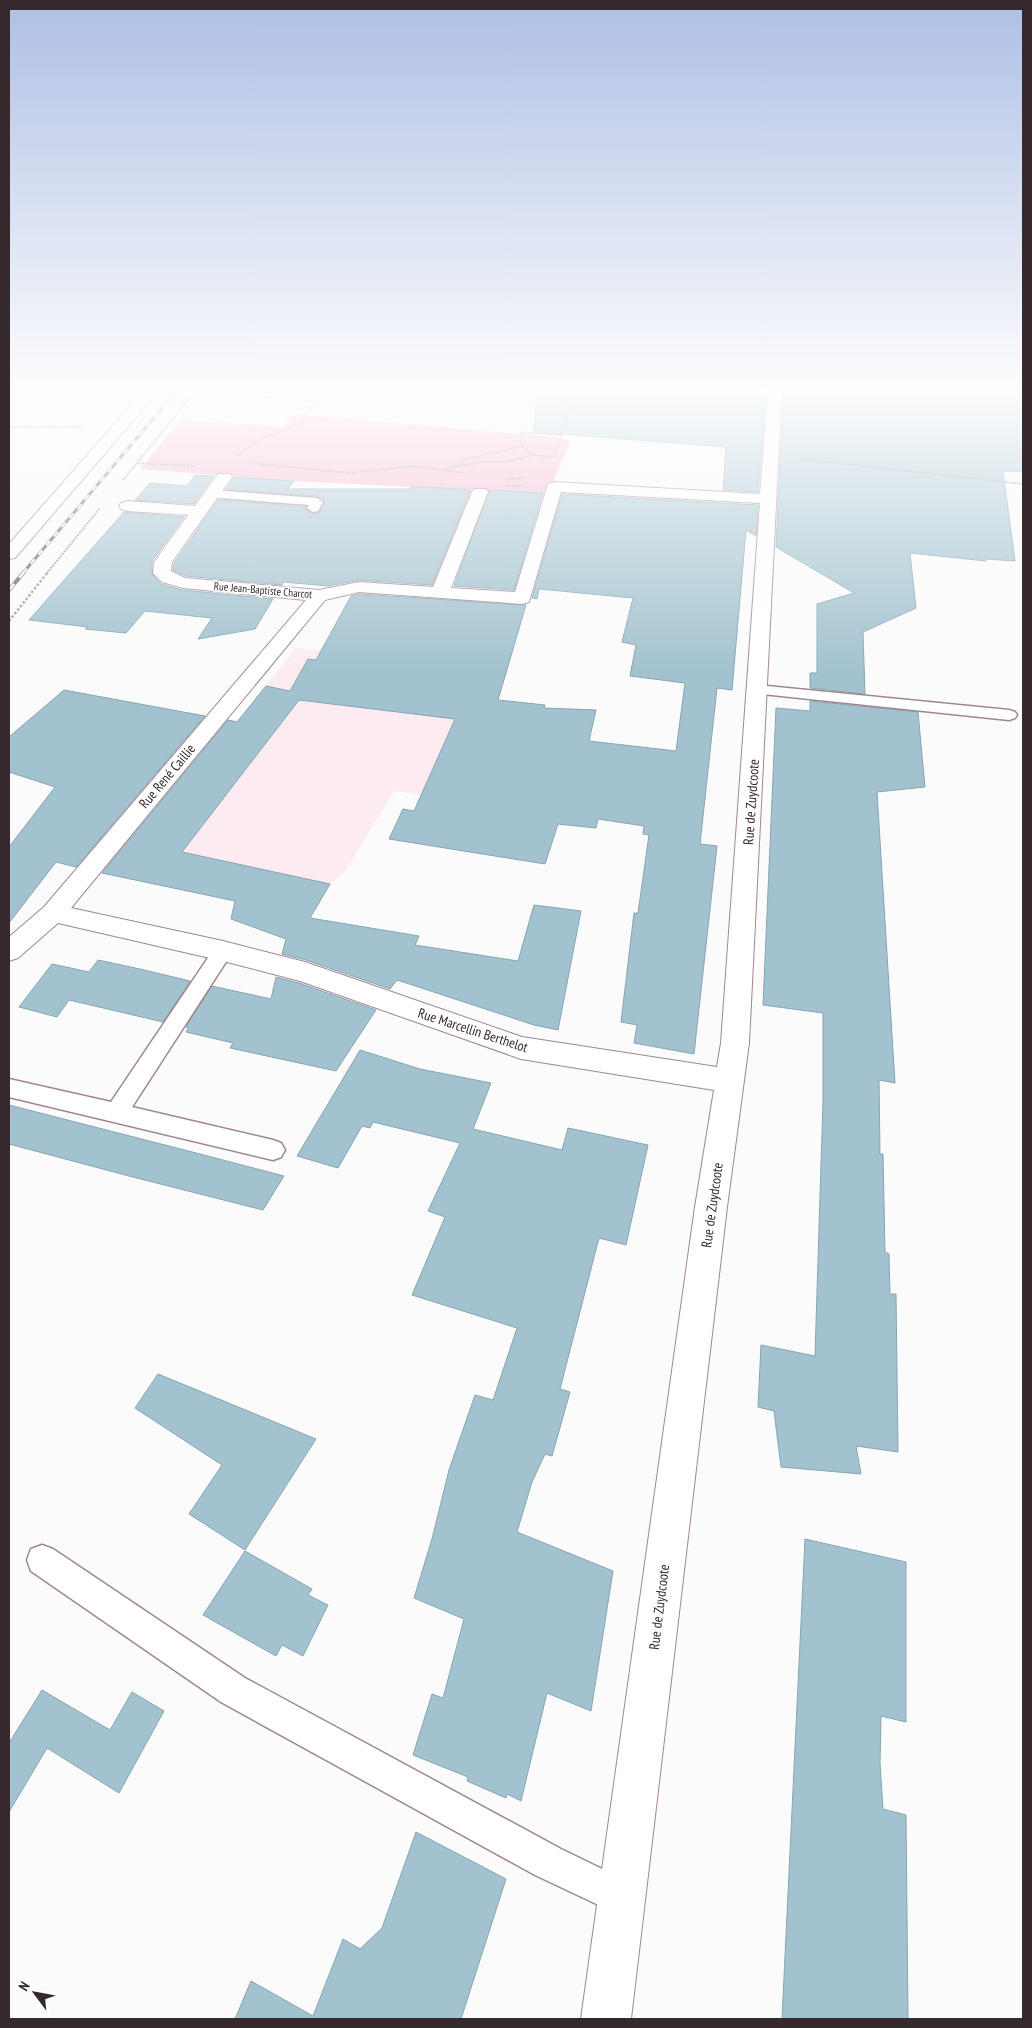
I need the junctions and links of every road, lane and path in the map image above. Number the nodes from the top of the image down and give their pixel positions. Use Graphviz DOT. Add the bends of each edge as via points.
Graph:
graph roads {
  1 [pos="72,482"];
  2 [pos="219,482"];
  3 [pos="769,482"];
  4 [pos="1002,482"];
  5 [pos="1023,484"];
  6 [pos="554,487"];
  7 [pos="480,492"];
  8 [pos="212,494"];
  9 [pos="768,499"];
  10 [pos="127,506"];
  11 [pos="313,508"];
  12 [pos="199,511"];
  13 [pos="9,554"];
  14 [pos="440,593"];
  15 [pos="319,596"];
  16 [pos="758,690"];
  17 [pos="1009,715"];
  18 [pos="53,913"];
  19 [pos="9,951"];
  20 [pos="223,951"];
  21 [pos="730,1081"];
  22 [pos="9,1088"];
  23 [pos="116,1113"];
  24 [pos="273,1150"];
  25 [pos="42,1560"];
  26 [pos="622,1898"];
  27 [pos="606,2019"];
  1 -- 13 [label="street"];
  2 -- 8 [label="street, Rue Jean-Baptiste Charcot"];
  3 -- 9 [label="street, Rue de Zuydcoote"];
  4 -- 5 [label="path"];
  6 -- 7 [label="path" via="479,485"];
  6 -- 9 [label="street"];
  6 -- 14 [label="street, Rue Jean-Baptiste Charcot" via="522,598"];
  7 -- 14 [label="street"];
  8 -- 11 [label="lane" via="317,502"];
  8 -- 12 [label="street, Rue Jean-Baptiste Charcot"];
  9 -- 16 [label="street, Rue de Zuydcoote"];
  10 -- 12 [label="street"];
  12 -- 15 [label="street, Rue Jean-Baptiste Charcot" via="163,562 162,573 168,578"];
  14 -- 15 [label="street, Rue Jean-Baptiste Charcot" via="359,587"];
  15 -- 18 [label="street, Rue René Caillie"];
  16 -- 17 [label="lane"];
  16 -- 21 [label="street, Rue de Zuydcoote"];
  18 -- 19 [label="street, Rue René Caillie"];
  18 -- 20 [label="street, Rue Marcellin Berthelot"];
  20 -- 21 [label="street, Rue Marcellin Berthelot" via="320,977 521,1048"];
  20 -- 23 [label="lane"];
  21 -- 26 [label="street, Rue de Zuydcoote" via="710,1207"];
  22 -- 23 [label="lane"];
  23 -- 24 [label="lane"];
  25 -- 26 [label="lane" via="233,1690 540,1858"];
  26 -- 27 [label="street, Rue de Zuydcoote"];
}
